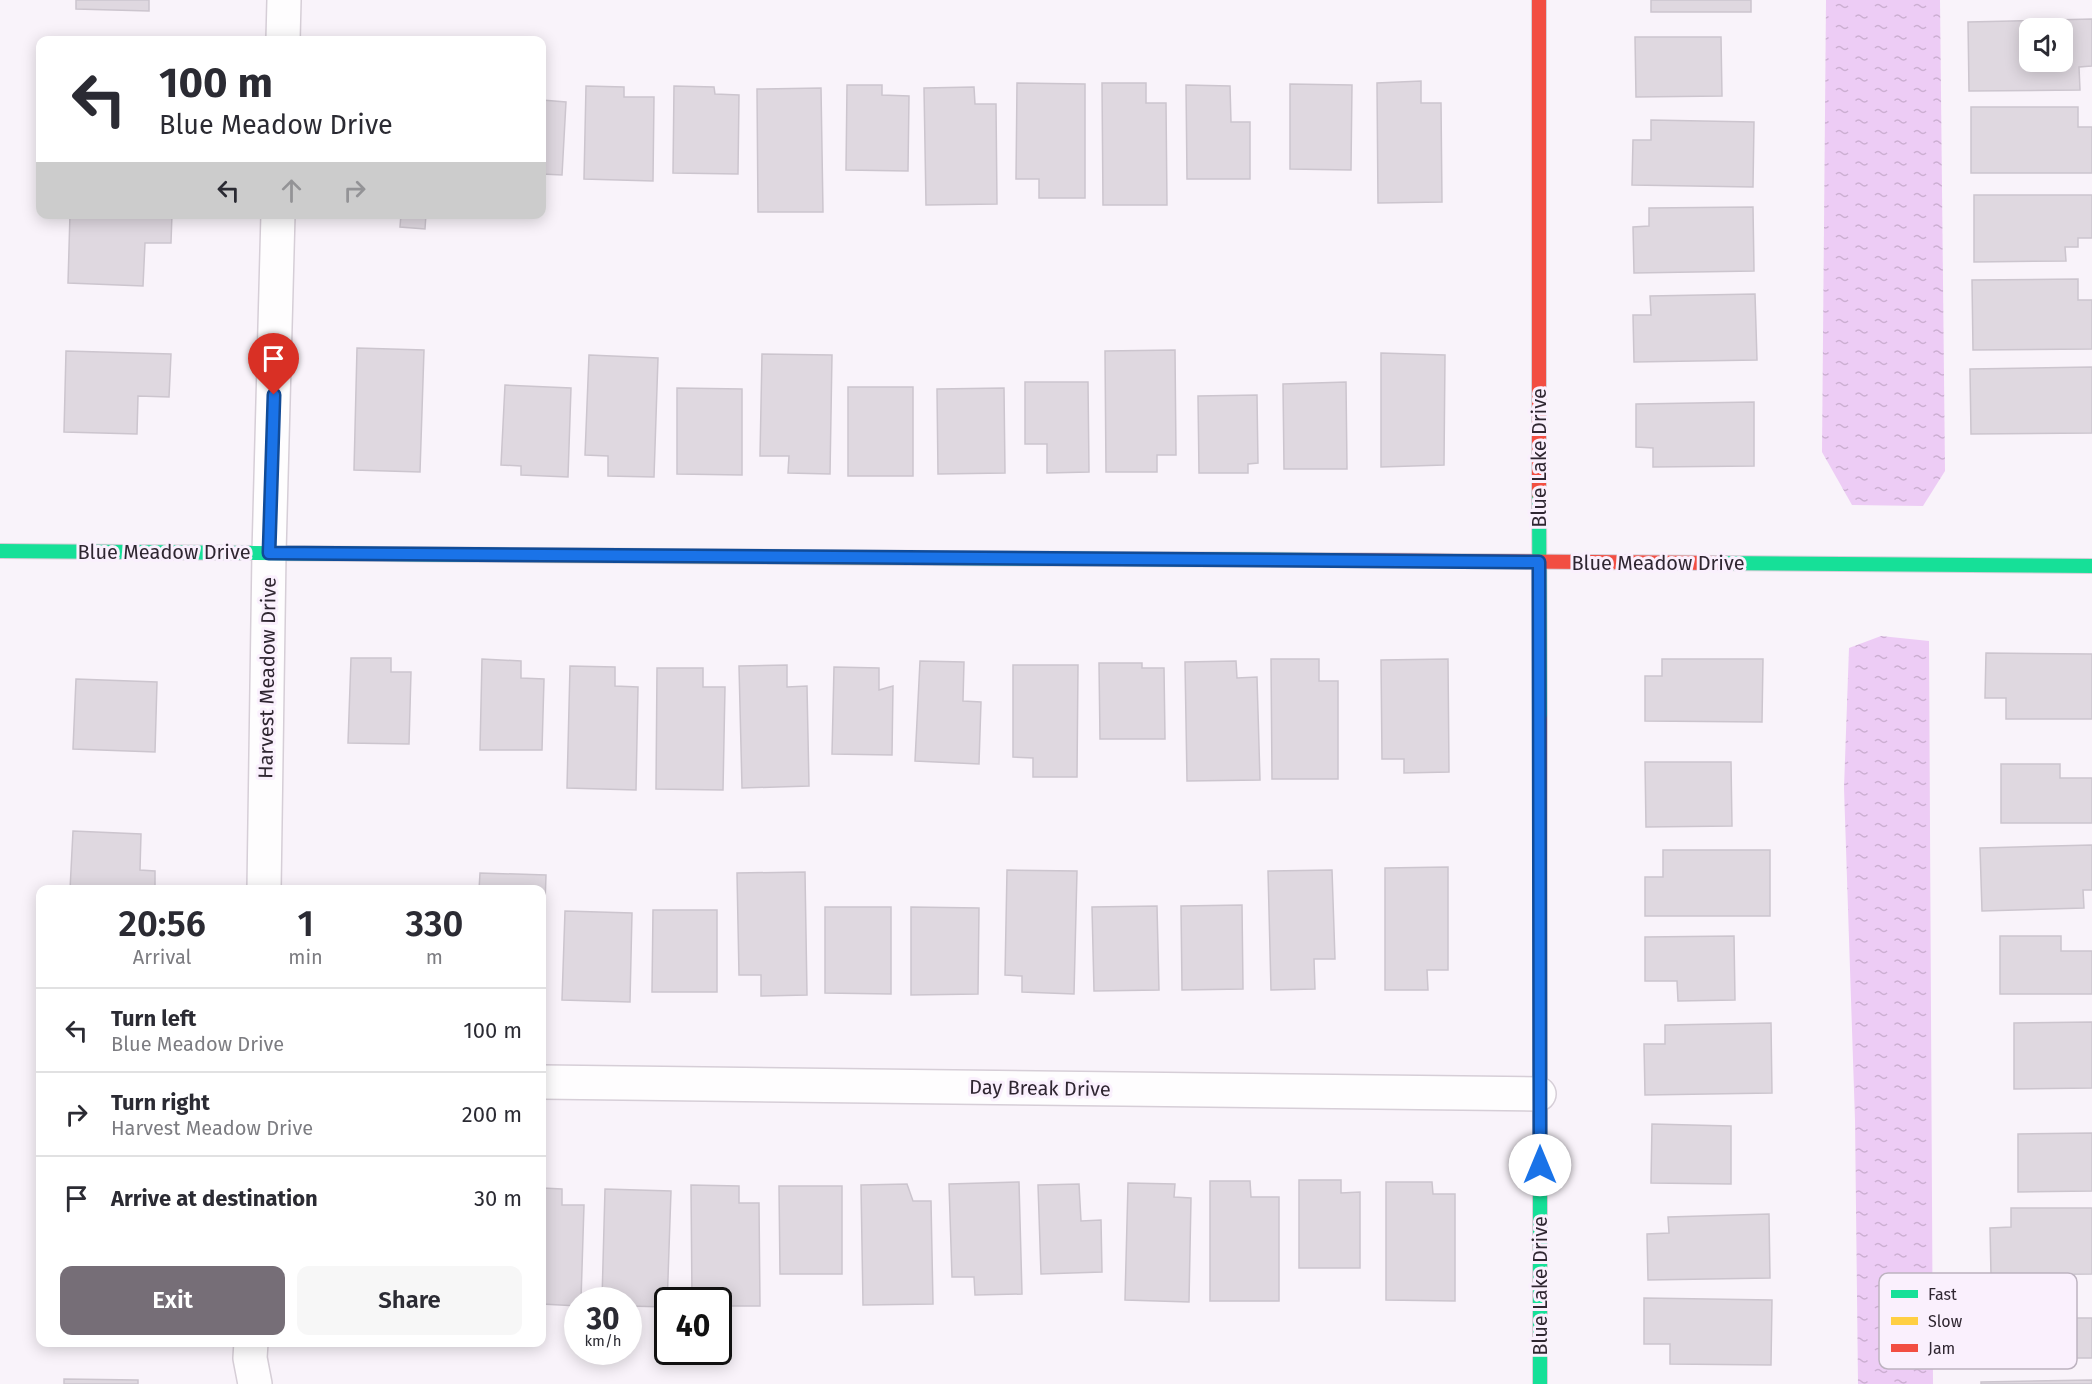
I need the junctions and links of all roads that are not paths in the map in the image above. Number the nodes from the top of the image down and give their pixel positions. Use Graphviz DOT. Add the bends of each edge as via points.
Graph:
graph roads {
  1 [pos="284,0"];
  2 [pos="1539,0"];
  3 [pos="283,36"];
  4 [pos="278,219"];
  5 [pos="0,551"];
  6 [pos="269,553"];
  7 [pos="1539,562"];
  8 [pos="2092,566"];
  9 [pos="264,885"];
  10 [pos="546,1082"];
  11 [pos="1539,1094"];
  12 [pos="251,1347"];
  13 [pos="255,1384"];
  14 [pos="1540,1384"];
  1 -- 3 [label="street"];
  2 -- 7 [label="street, Blue Lake Drive"];
  4 -- 6 [label="street, Harvest Meadow Drive"];
  5 -- 6 [label="street, Blue Meadow Drive"];
  6 -- 7 [label="street, Blue Meadow Drive"];
  6 -- 9 [label="street, Harvest Meadow Drive"];
  7 -- 8 [label="street, Blue Meadow Drive"];
  7 -- 11 [label="street, Blue Lake Drive"];
  10 -- 11 [label="street, Day Break Drive"];
  11 -- 14 [label="street, Blue Lake Drive"];
  12 -- 13 [label="street"];
}
